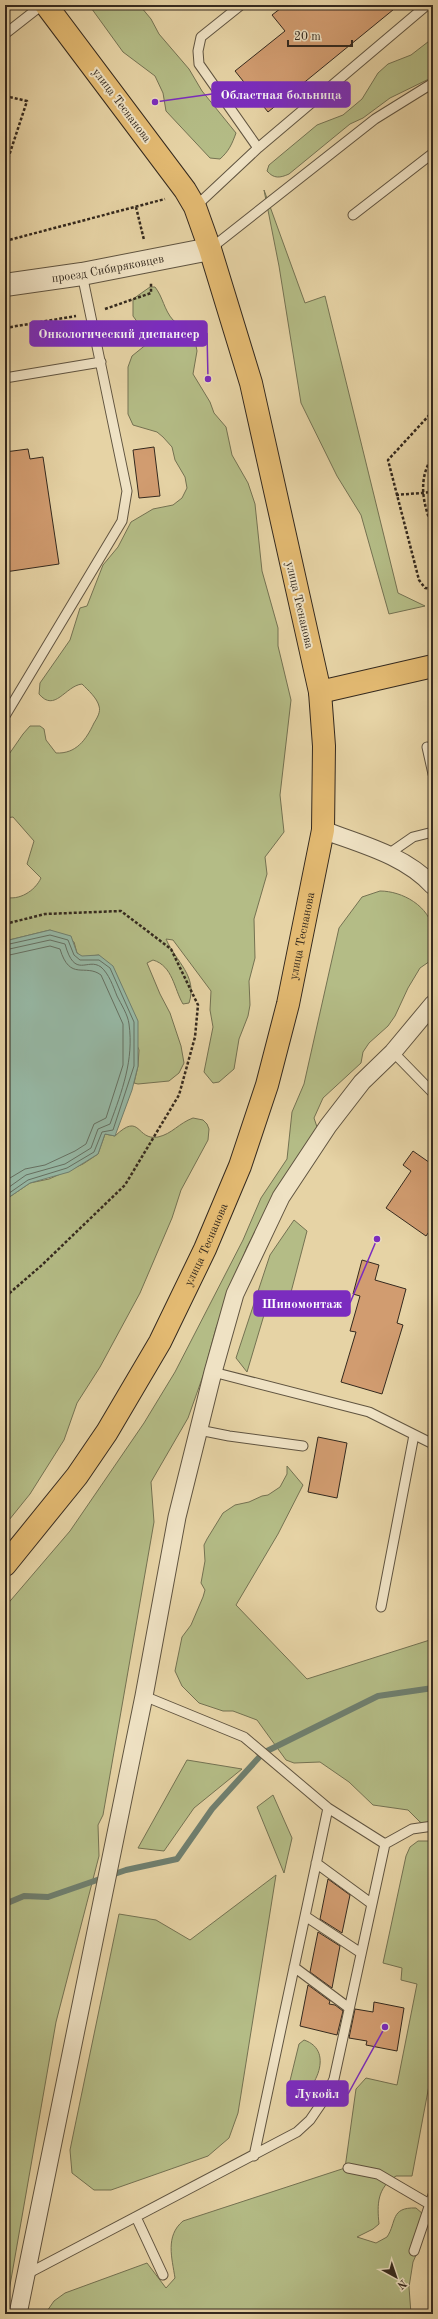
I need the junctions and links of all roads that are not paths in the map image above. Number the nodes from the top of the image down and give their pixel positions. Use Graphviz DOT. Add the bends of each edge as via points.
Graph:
graph roads {
  1 [pos="42,5"];
  2 [pos="46,5"];
  3 [pos="241,5"];
  4 [pos="427,5"];
  5 [pos="5,34"];
  6 [pos="433,83"];
  7 [pos="258,148"];
  8 [pos="433,153"];
  9 [pos="195,207"];
  10 [pos="352,215"];
  11 [pos="210,248"];
  12 [pos="82,274"];
  13 [pos="5,285"];
  14 [pos="101,362"];
  15 [pos="5,378"];
  16 [pos="433,666"];
  17 [pos="320,692"];
  18 [pos="5,716"];
  19 [pos="426,747"];
  20 [pos="433,774"];
  21 [pos="323,830"];
  22 [pos="433,832"];
  23 [pos="387,855"];
  24 [pos="430,879"];
  25 [pos="433,1004"];
  26 [pos="393,1052"];
  27 [pos="433,1092"];
  28 [pos="213,1372"];
  29 [pos="198,1430"];
  30 [pos="414,1435"];
  31 [pos="433,1444"];
  32 [pos="303,1446"];
  33 [pos="5,1565"];
  34 [pos="380,1607"];
  35 [pos="144,1696"];
  36 [pos="328,1808"];
  37 [pos="433,1826"];
  38 [pos="385,1844"];
  39 [pos="316,1863"];
  40 [pos="372,1904"];
  41 [pos="305,1916"];
  42 [pos="361,1953"];
  43 [pos="294,1967"];
  44 [pos="349,2008"];
  45 [pos="254,2156"];
  46 [pos="348,2168"];
  47 [pos="433,2195"];
  48 [pos="431,2205"];
  49 [pos="136,2217"];
  50 [pos="414,2251"];
  51 [pos="27,2274"];
  52 [pos="164,2275"];
  53 [pos="18,2314"];
  1 -- 5 [label="lane"];
  2 -- 9 [label="main road, улица Теснанова" via="132,118"];
  3 -- 7 [label="lane" via="201,37 199,64"];
  4 -- 7 [label="lane"];
  6 -- 11 [label="lane" via="403,100 347,140"];
  7 -- 9 [label="lane"];
  8 -- 10 [label="lane"];
  9 -- 11 [label="main road, улица Теснанова"];
  11 -- 12 [label="street, проезд Сибиряковцев"];
  11 -- 17 [label="main road, улица Теснанова" via="251,383"];
  12 -- 13 [label="street, проезд Сибиряковцев"];
  12 -- 14 [label="lane"];
  14 -- 15 [label="lane"];
  14 -- 18 [label="lane" via="127,491 122,521"];
  16 -- 17 [label="main road"];
  17 -- 21 [label="main road, улица Теснанова" via="324,746"];
  19 -- 20 [label="lane"];
  21 -- 23 [label="street"];
  21 -- 33 [label="main road, улица Теснанова" via="288,1004 267,1085 240,1166 205,1249 160,1342 107,1432 64,1493"];
  22 -- 23 [label="lane" via="413,837"];
  23 -- 24 [label="street"];
  25 -- 26 [label="street"];
  26 -- 27 [label="lane"];
  26 -- 28 [label="street" via="362,1082 328,1126 281,1197 235,1294"];
  28 -- 29 [label="street"];
  28 -- 30 [label="lane" via="369,1412"];
  29 -- 32 [label="lane"];
  29 -- 35 [label="street" via="177,1517"];
  30 -- 31 [label="lane"];
  30 -- 34 [label="lane"];
  35 -- 36 [label="lane" via="244,1737"];
  35 -- 51 [label="street"];
  36 -- 38 [label="lane"];
  36 -- 39 [label="lane"];
  37 -- 38 [label="lane" via="412,1829"];
  38 -- 40 [label="lane"];
  39 -- 40 [label="lane"];
  39 -- 41 [label="lane"];
  40 -- 42 [label="lane"];
  41 -- 42 [label="lane"];
  41 -- 43 [label="lane"];
  42 -- 44 [label="lane"];
  43 -- 44 [label="lane"];
  43 -- 45 [label="lane"];
  44 -- 45 [label="lane" via="334,2079 325,2098 298,2132"];
  45 -- 49 [label="lane"];
  46 -- 48 [label="lane" via="378,2174"];
  47 -- 48 [label="lane"];
  48 -- 50 [label="lane"];
  49 -- 51 [label="lane"];
  49 -- 52 [label="lane"];
  51 -- 53 [label="street"];
}
